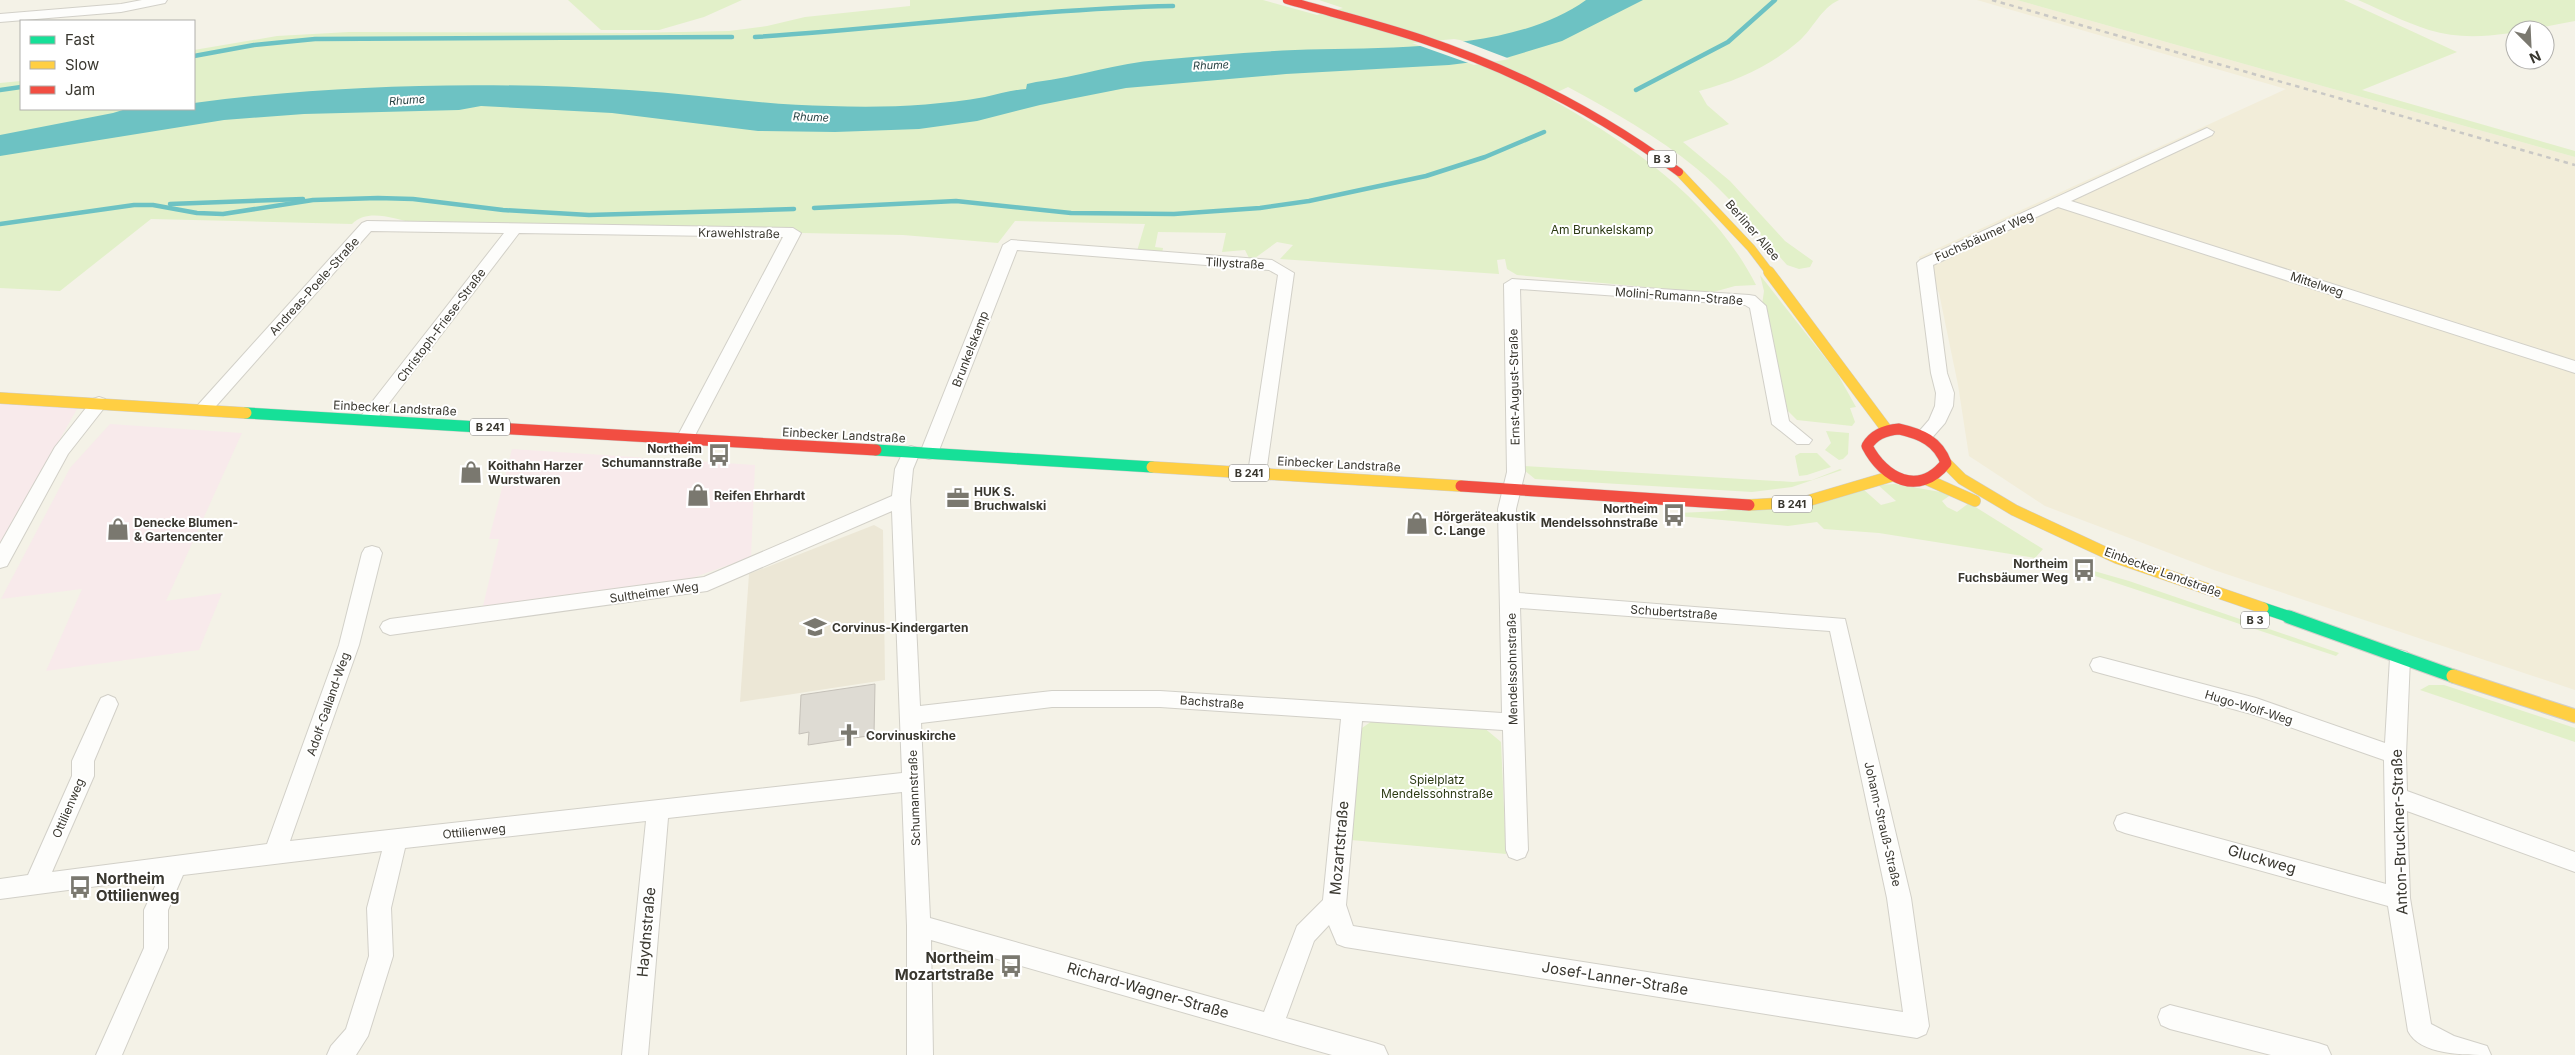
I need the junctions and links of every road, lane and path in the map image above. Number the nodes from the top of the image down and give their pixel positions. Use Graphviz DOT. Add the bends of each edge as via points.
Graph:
graph roads {
  1 [pos="161,0"];
  2 [pos="1287,0"];
  3 [pos="122,4"];
  4 [pos="0,18"];
  5 [pos="2207,132"];
  6 [pos="2059,202"];
  7 [pos="514,230"];
  8 [pos="1011,244"];
  9 [pos="1512,284"];
  10 [pos="2575,367"];
  11 [pos="0,398"];
  12 [pos="99,403"];
  13 [pos="203,410"];
  14 [pos="367,420"];
  15 [pos="1887,430"];
  16 [pos="1924,436"];
  17 [pos="685,439"];
  18 [pos="1803,440"];
  19 [pos="920,453"];
  20 [pos="1869,455"];
  21 [pos="1946,464"];
  22 [pos="1862,465"];
  23 [pos="1257,473"];
  24 [pos="1892,476"];
  25 [pos="1836,479"];
  26 [pos="1928,480"];
  27 [pos="1512,489"];
  28 [pos="1687,499"];
  29 [pos="901,500"];
  30 [pos="2020,526"];
  31 [pos="372,553"];
  32 [pos="0,561"];
  33 [pos="1510,600"];
  34 [pos="1838,624"];
  35 [pos="390,627"];
  36 [pos="2325,643"];
  37 [pos="2400,658"];
  38 [pos="2100,665"];
  39 [pos="108,704"];
  40 [pos="1352,712"];
  41 [pos="911,716"];
  42 [pos="2575,716"];
  43 [pos="1513,722"];
  44 [pos="2396,755"];
  45 [pos="913,782"];
  46 [pos="2396,797"];
  47 [pos="658,810"];
  48 [pos="2125,822"];
  49 [pos="396,840"];
  50 [pos="1517,850"];
  51 [pos="275,853"];
  52 [pos="2575,862"];
  53 [pos="176,865"];
  54 [pos="36,884"];
  55 [pos="0,888"];
  56 [pos="2398,898"];
  57 [pos="1334,905"];
  58 [pos="919,926"];
  59 [pos="2170,1017"];
  60 [pos="1271,1026"];
  61 [pos="1917,1026"];
  62 [pos="2448,1051"];
  63 [pos="109,1055"];
  64 [pos="340,1055"];
  65 [pos="635,1055"];
  66 [pos="920,1055"];
  67 [pos="1375,1055"];
  68 [pos="2318,1055"];
  69 [pos="2478,1055"];
  1 -- 3 [label="street"];
  2 -- 15 [label="main road, Berliner Allee / B 3" via="1488,63 1555,92 1643,144 1685,177 1772,273"];
  3 -- 4 [label="street"];
  5 -- 6 [label="street, Fuchsbäumer Weg"];
  6 -- 10 [label="street, Mittelweg"];
  6 -- 16 [label="street, Fuchsbäumer Weg" via="1925,263 1939,372 1945,393 1944,406 1936,423"];
  7 -- 13 [label="street, Andreas-Poele-Straße" via="367,226"];
  7 -- 14 [label="street, Christoph-Friese-Straße"];
  7 -- 17 [label="street, Krawehlstraße" via="793,233"];
  8 -- 19 [label="street, Brunkelskamp"];
  8 -- 23 [label="street, Tillystraße" via="1272,265 1286,273"];
  9 -- 18 [label="street, Molini-Rumann-Straße" via="1749,300 1758,306 1781,424"];
  9 -- 27 [label="street, Ernst-August-Straße" via="1516,472"];
  11 -- 12 [label="main road, Einbecker Landstraße / B 241"];
  12 -- 13 [label="main road, Einbecker Landstraße / B 241"];
  12 -- 32 [label="street" via="64,446"];
  13 -- 14 [label="main road, Einbecker Landstraße / B 241"];
  14 -- 17 [label="main road, Einbecker Landstraße / B 241"];
  15 -- 16 [label="main road" via="1912,431"];
  15 -- 20 [label="main road" via="1870,439 1867,446"];
  16 -- 21 [label="main road" via="1940,449"];
  17 -- 19 [label="main road, Einbecker Landstraße / B 241"];
  19 -- 23 [label="main road, Einbecker Landstraße / B 241"];
  19 -- 29 [label="street, Schumannstraße" via="904,469"];
  20 -- 22 [label="main road"];
  20 -- 24 [label="main road" via="1874,463"];
  21 -- 26 [label="main road" via="1941,474"];
  21 -- 37 [label="main road, Einbecker Landstraße / B 3" via="1962,479 2014,510 2077,541 2346,635"];
  23 -- 27 [label="main road, Einbecker Landstraße / B 241"];
  24 -- 26 [label="main road" via="1910,481"];
  24 -- 28 [label="main road, Einbecker Landstraße / B 241" via="1876,477 1839,493 1790,504 1732,504"];
  25 -- 28 [label="main road, Einbecker Landstraße / B 241" via="1820,488 1771,498"];
  26 -- 30 [label="main road" via="1962,494"];
  27 -- 28 [label="main road, Einbecker Landstraße / B 241"];
  27 -- 33 [label="street, Mendelssohnstraße" via="1507,509"];
  29 -- 35 [label="street, Sultheimer Weg" via="707,584"];
  29 -- 41 [label="street, Schumannstraße"];
  31 -- 51 [label="street, Adolf-Galland-Weg" via="349,644"];
  33 -- 34 [label="street, Schubertstraße"];
  33 -- 43 [label="street, Mendelssohnstraße"];
  34 -- 61 [label="street, Johann-Strauß-Straße" via="1899,898"];
  36 -- 37 [label="main road, Einbecker Landstraße / B 3"];
  37 -- 42 [label="main road, Einbecker Landstraße / B 3"];
  37 -- 44 [label="street, Anton-Bruckner-Straße"];
  38 -- 44 [label="street, Hugo-Wolf-Weg" via="2256,707"];
  39 -- 54 [label="street, Ottilienweg" via="83,762 83,776"];
  40 -- 41 [label="street, Bachstraße" via="1160,698 1052,699"];
  40 -- 43 [label="street, Bachstraße"];
  40 -- 57 [label="street, Mozartstraße"];
  41 -- 45 [label="street, Schumannstraße"];
  43 -- 50 [label="street, Mendelssohnstraße"];
  44 -- 46 [label="street, Anton-Bruckner-Straße"];
  45 -- 47 [label="street, Ottilienweg"];
  45 -- 58 [label="street, Schumannstraße"];
  46 -- 52 [label="street"];
  46 -- 56 [label="street, Anton-Bruckner-Straße"];
  47 -- 49 [label="street, Ottilienweg"];
  47 -- 65 [label="street, Haydnstraße"];
  48 -- 56 [label="street, Gluckweg"];
  49 -- 51 [label="street, Ottilienweg"];
  49 -- 64 [label="street" via="379,908 381,956 356,1036"];
  51 -- 53 [label="street, Ottilienweg"];
  53 -- 54 [label="street, Ottilienweg"];
  53 -- 63 [label="street" via="156,910 156,948"];
  54 -- 55 [label="street, Ottilienweg"];
  56 -- 62 [label="street, Anton-Bruckner-Straße" via="2420,1031"];
  57 -- 60 [label="street, Mozartstraße" via="1305,934"];
  57 -- 61 [label="street, Josef-Lanner-Straße" via="1345,936"];
  58 -- 60 [label="street, Richard-Wagner-Straße"];
  58 -- 66 [label="street, Schumannstraße"];
  59 -- 68 [label="street"];
  60 -- 67 [label="street, Richard-Wagner-Straße"];
  62 -- 69 [label="street"];
}
